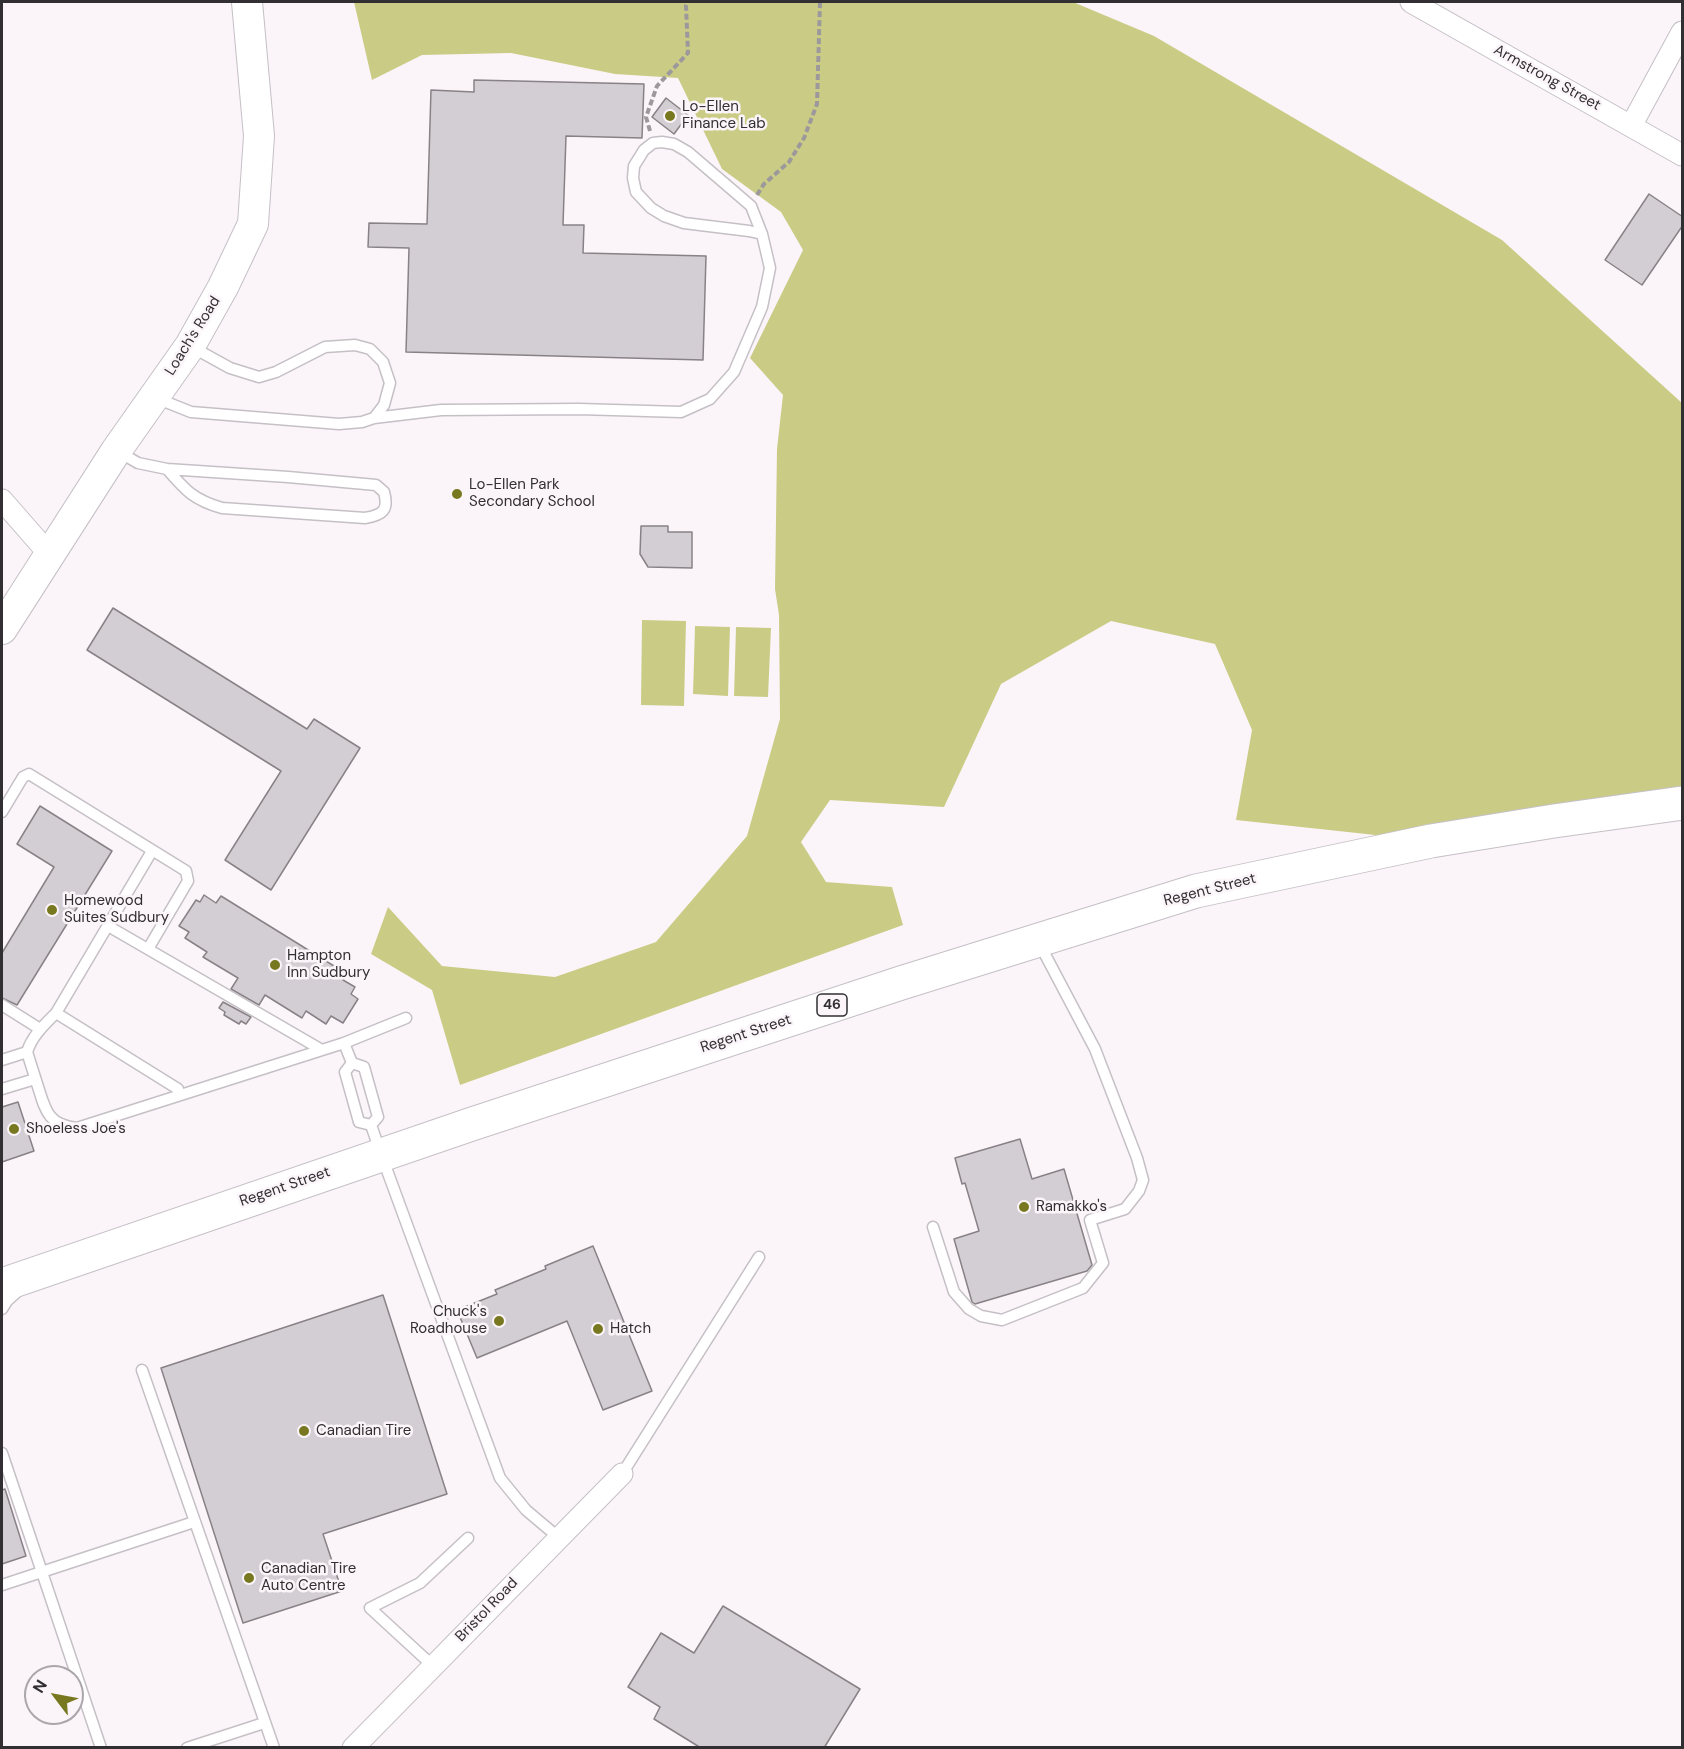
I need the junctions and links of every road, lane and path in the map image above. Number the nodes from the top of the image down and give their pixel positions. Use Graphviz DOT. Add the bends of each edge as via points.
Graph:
graph roads {
  1 [pos="247,2"];
  2 [pos="688,2"];
  3 [pos="820,2"];
  4 [pos="1411,2"];
  5 [pos="1683,32"];
  6 [pos="1631,126"];
  7 [pos="653,143"];
  8 [pos="1683,155"];
  9 [pos="751,206"];
  10 [pos="762,234"];
  11 [pos="189,346"];
  12 [pos="153,397"];
  13 [pos="374,418"];
  14 [pos="116,451"];
  15 [pos="167,469"];
  16 [pos="2,500"];
  17 [pos="51,555"];
  18 [pos="2,629"];
  19 [pos="1683,803"];
  20 [pos="2,812"];
  21 [pos="152,851"];
  22 [pos="108,926"];
  23 [pos="1037,940"];
  24 [pos="148,949"];
  25 [pos="2,1005"];
  26 [pos="56,1013"];
  27 [pos="406,1018"];
  28 [pos="40,1029"];
  29 [pos="344,1043"];
  30 [pos="322,1050"];
  31 [pos="27,1052"];
  32 [pos="2,1060"];
  33 [pos="352,1063"];
  34 [pos="36,1079"];
  35 [pos="2,1089"];
  36 [pos="179,1095"];
  37 [pos="376,1139"];
  38 [pos="933,1227"];
  39 [pos="759,1257"];
  40 [pos="38,1273"];
  41 [pos="2,1285"];
  42 [pos="2,1309"];
  43 [pos="142,1370"];
  44 [pos="2,1453"];
  45 [pos="622,1474"];
  46 [pos="194,1522"];
  47 [pos="558,1537"];
  48 [pos="468,1538"];
  49 [pos="41,1572"];
  50 [pos="2,1585"];
  51 [pos="433,1666"];
  52 [pos="264,1723"];
  53 [pos="101,1748"];
  54 [pos="187,1748"];
  55 [pos="274,1748"];
  56 [pos="353,1748"];
  1 -- 11 [label="street, Loach's Road" via="259,136 253,224"];
  2 -- 7 [label="path" via="688,53 657,86 646,117"];
  3 -- 9 [label="path" via="817,104 804,138 789,162 764,184"];
  4 -- 6 [label="street, Armstrong Street"];
  5 -- 6 [label="street"];
  6 -- 8 [label="street, Armstrong Street"];
  7 -- 9 [label="lane" via="674,144 688,152"];
  7 -- 10 [label="lane" via="634,166 633,178 636,192 651,208 684,223"];
  9 -- 10 [label="lane"];
  10 -- 13 [label="lane" via="770,268 762,307 734,372 711,399 681,412 441,410"];
  11 -- 12 [label="street, Loach's Road"];
  11 -- 13 [label="lane" via="230,368 259,377 325,347 355,345 370,349 383,362 390,382 384,405"];
  12 -- 13 [label="lane" via="191,412 339,424"];
  12 -- 14 [label="street, Loach's Road"];
  14 -- 15 [label="lane" via="138,463"];
  14 -- 17 [label="street, Loach's Road"];
  15 -- 15 [label="lane" via="376,485 384,492 385,506 381,514 365,518 222,508 188,492"];
  16 -- 17 [label="street"];
  17 -- 18 [label="street, Loach's Road"];
  19 -- 23 [label="main road, Regent Street / 46" via="1431,841 1196,891"];
  20 -- 21 [label="lane" via="23,777 29,774"];
  21 -- 22 [label="lane"];
  21 -- 24 [label="lane" via="186,871 188,881"];
  22 -- 24 [label="lane"];
  22 -- 26 [label="lane"];
  23 -- 37 [label="main road, Regent Street / 46"];
  23 -- 38 [label="lane" via="1095,1049 1143,1180 1125,1209 1090,1220 1103,1263 1083,1288 1002,1320 981,1316 954,1292"];
  24 -- 30 [label="lane"];
  25 -- 28 [label="lane"];
  26 -- 28 [label="lane"];
  26 -- 36 [label="lane" via="178,1089"];
  27 -- 29 [label="lane"];
  28 -- 31 [label="lane"];
  29 -- 30 [label="lane"];
  29 -- 33 [label="lane"];
  30 -- 36 [label="lane"];
  31 -- 32 [label="lane"];
  31 -- 34 [label="lane"];
  33 -- 37 [label="lane" via="364,1067 378,1117"];
  33 -- 37 [label="lane" via="345,1072 359,1122"];
  34 -- 35 [label="lane"];
  34 -- 36 [label="lane" via="45,1111 55,1122 76,1128"];
  37 -- 40 [label="main road, Regent Street / 46"];
  37 -- 47 [label="lane" via="500,1478 526,1510"];
  39 -- 45 [label="lane"];
  40 -- 41 [label="main road, Regent Street / 46"];
  40 -- 42 [label="lane"];
  43 -- 46 [label="lane"];
  44 -- 49 [label="lane"];
  45 -- 47 [label="street, Bristol Road"];
  46 -- 49 [label="lane"];
  46 -- 52 [label="lane"];
  47 -- 51 [label="street, Bristol Road"];
  48 -- 51 [label="lane" via="420,1583 370,1608"];
  49 -- 50 [label="lane"];
  49 -- 53 [label="lane"];
  51 -- 56 [label="street, Bristol Road"];
  52 -- 54 [label="lane"];
  52 -- 55 [label="lane"];
}
